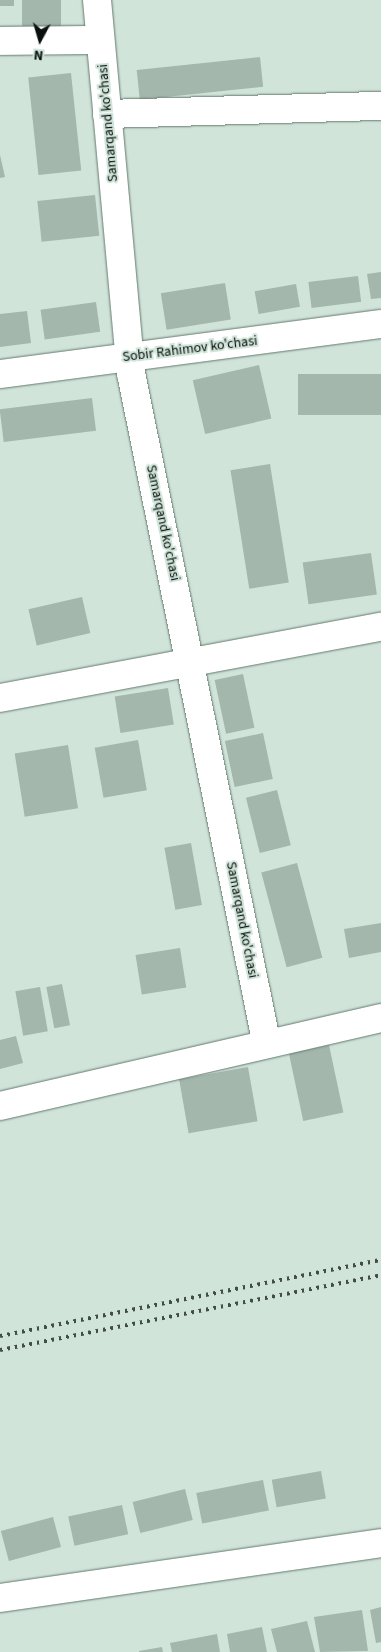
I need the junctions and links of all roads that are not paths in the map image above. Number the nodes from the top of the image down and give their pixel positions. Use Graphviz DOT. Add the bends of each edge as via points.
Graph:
graph roads {
  1 [pos="97,0"];
  2 [pos="100,40"];
  3 [pos="0,42"];
  4 [pos="381,106"];
  5 [pos="107,114"];
  6 [pos="381,324"];
  7 [pos="130,357"];
  8 [pos="0,374"];
  9 [pos="381,627"];
  10 [pos="193,662"];
  11 [pos="0,698"];
  12 [pos="381,1018"];
  13 [pos="266,1041"];
  14 [pos="0,1106"];
  15 [pos="381,1542"];
  16 [pos="0,1598"];
  1 -- 2 [label="street, Samarqand ko'chasi"];
  2 -- 3 [label="street"];
  2 -- 5 [label="street, Samarqand ko'chasi"];
  4 -- 5 [label="street"];
  5 -- 7 [label="street, Samarqand ko'chasi"];
  6 -- 7 [label="street, Sobir Rahimov ko'chasi"];
  7 -- 8 [label="street, Sobir Rahimov ko'chasi"];
  7 -- 10 [label="street, Samarqand ko'chasi"];
  9 -- 10 [label="street"];
  10 -- 11 [label="street"];
  10 -- 13 [label="street, Samarqand ko'chasi"];
  12 -- 13 [label="street"];
  13 -- 14 [label="street"];
  15 -- 16 [label="street"];
}
